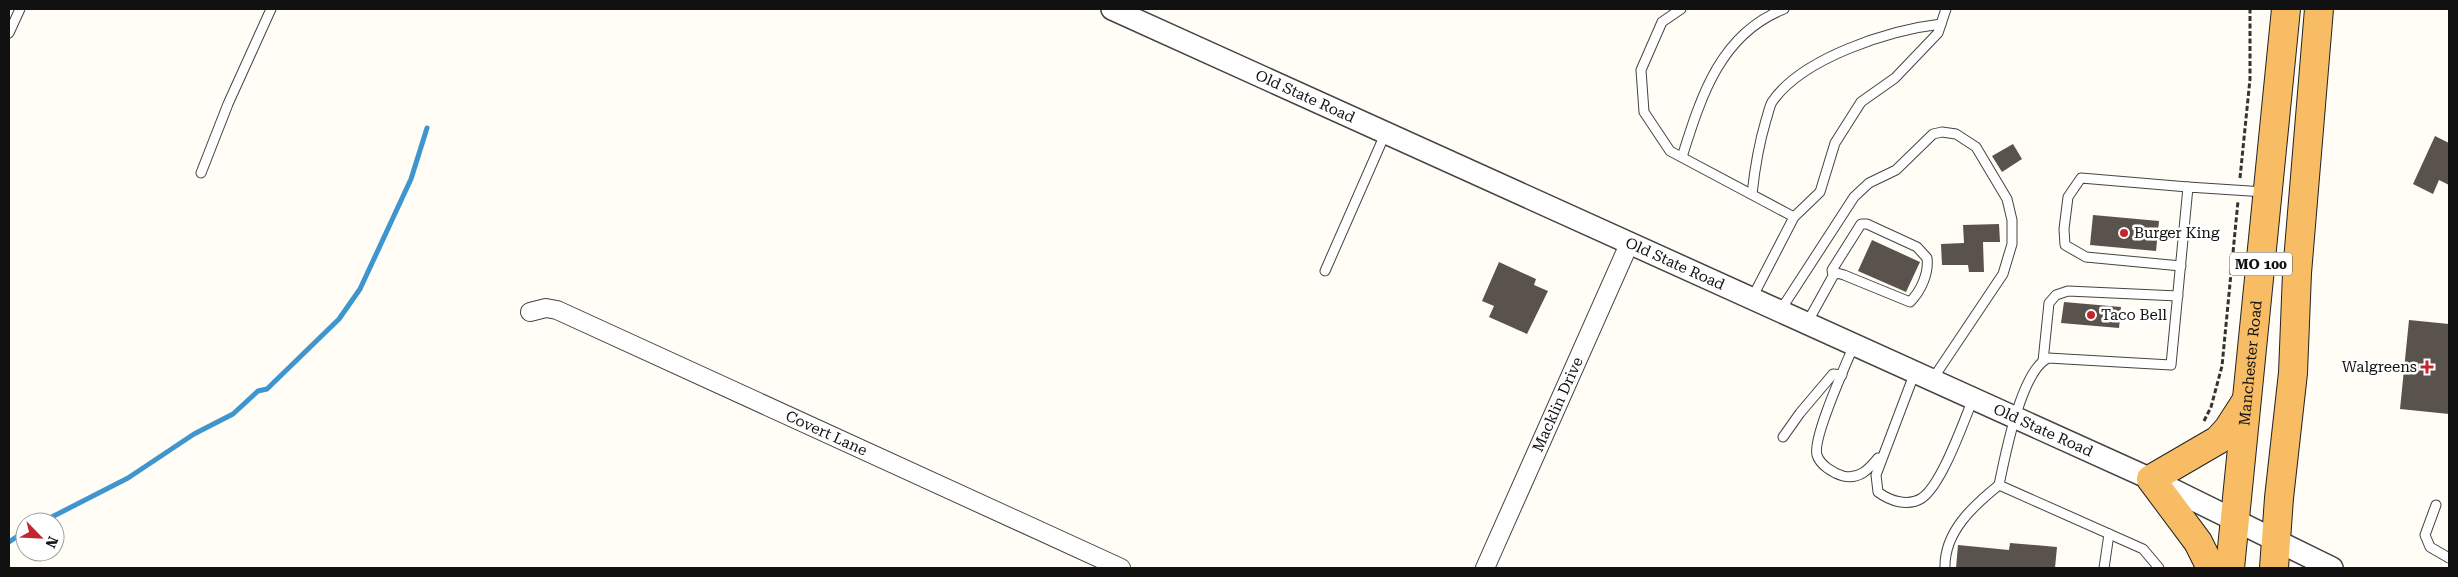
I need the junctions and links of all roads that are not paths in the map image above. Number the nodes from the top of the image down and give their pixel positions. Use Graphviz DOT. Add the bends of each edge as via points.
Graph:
graph roads {
  1 [pos="20,9"];
  2 [pos="270,9"];
  3 [pos="1112,9"];
  4 [pos="1681,9"];
  5 [pos="1784,9"];
  6 [pos="1946,9"];
  7 [pos="2286,9"];
  8 [pos="2319,9"];
  9 [pos="1940,24"];
  10 [pos="9,34"];
  11 [pos="1386,132"];
  12 [pos="1682,157"];
  13 [pos="201,173"];
  14 [pos="2188,187"];
  15 [pos="2268,192"];
  16 [pos="1752,194"];
  17 [pos="1794,216"];
  18 [pos="1630,242"];
  19 [pos="2181,266"];
  20 [pos="1325,271"];
  21 [pos="1833,276"];
  22 [pos="2178,296"];
  23 [pos="1752,298"];
  24 [pos="1780,310"];
  25 [pos="530,312"];
  26 [pos="1806,323"];
  27 [pos="1854,344"];
  28 [pos="2043,361"];
  29 [pos="1842,375"];
  30 [pos="1923,376"];
  31 [pos="2248,398"];
  32 [pos="1973,399"];
  33 [pos="2014,417"];
  34 [pos="1783,437"];
  35 [pos="1884,450"];
  36 [pos="2152,479"];
  37 [pos="1998,485"];
  38 [pos="2436,505"];
  39 [pos="2236,519"];
  40 [pos="2108,534"];
  41 [pos="2277,540"];
  42 [pos="2449,558"];
  43 [pos="1121,568"];
  44 [pos="1485,568"];
  45 [pos="1945,568"];
  46 [pos="2104,568"];
  47 [pos="2159,568"];
  48 [pos="2211,568"];
  49 [pos="2230,568"];
  50 [pos="2274,568"];
  51 [pos="2332,568"];
  1 -- 10 [label="lane"];
  2 -- 13 [label="lane"];
  3 -- 11 [label="street, Old State Road"];
  4 -- 12 [label="lane" via="1662,22 1641,70 1644,112 1670,151"];
  5 -- 12 [label="lane" via="1756,24 1728,49 1708,85"];
  6 -- 9 [label="lane"];
  7 -- 15 [label="highway, Manchester Road / MO 100"];
  8 -- 41 [label="highway, MO 100" via="2293,373"];
  9 -- 16 [label="lane" via="1911,28 1849,48 1793,79 1772,103 1756,154"];
  9 -- 17 [label="lane" via="1938,33 1895,78 1861,102 1835,143 1820,192"];
  11 -- 18 [label="street, Old State Road"];
  11 -- 20 [label="lane"];
  12 -- 16 [label="lane"];
  14 -- 15 [label="lane"];
  14 -- 19 [label="lane"];
  14 -- 19 [label="lane" via="2081,178 2068,197 2064,229 2065,245 2086,257"];
  15 -- 31 [label="highway, Manchester Road / MO 100"];
  16 -- 17 [label="lane"];
  17 -- 23 [label="lane"];
  18 -- 23 [label="street, Old State Road"];
  18 -- 44 [label="street, Macklin Drive"];
  19 -- 22 [label="lane"];
  21 -- 21 [label="lane" via="1838,273 1844,275 1910,302 1927,273 1927,258 1917,247 1861,224 1832,270"];
  21 -- 26 [label="lane"];
  22 -- 28 [label="lane" via="2068,290 2056,295 2049,303"];
  22 -- 28 [label="lane" via="2171,366 2048,358"];
  23 -- 24 [label="street, Old State Road"];
  24 -- 26 [label="street, Old State Road"];
  24 -- 30 [label="lane" via="1854,197 1869,183 1896,170 1933,134 1956,134 1976,147 2007,199 2012,220 2012,244 2003,274"];
  25 -- 43 [label="street, Covert Lane" via="546,308 557,310"];
  26 -- 27 [label="street, Old State Road"];
  27 -- 29 [label="lane"];
  27 -- 30 [label="street, Old State Road"];
  28 -- 33 [label="lane" via="2035,371"];
  29 -- 34 [label="lane" via="1833,374"];
  29 -- 35 [label="lane" via="1816,443 1816,454 1821,462 1838,474 1854,478 1870,468"];
  30 -- 32 [label="street, Old State Road"];
  30 -- 35 [label="lane"];
  31 -- 36 [label="highway" via="2218,440"];
  31 -- 39 [label="highway, Manchester Road / MO 100"];
  32 -- 33 [label="street, Old State Road"];
  32 -- 35 [label="lane" via="1956,441 1924,497 1891,500 1878,492 1876,475"];
  33 -- 36 [label="street, Old State Road"];
  33 -- 37 [label="lane"];
  36 -- 39 [label="street, Old State Road"];
  36 -- 48 [label="highway" via="2198,542"];
  37 -- 40 [label="lane"];
  37 -- 45 [label="lane" via="1974,506 1959,525 1947,550"];
  38 -- 42 [label="lane" via="2425,535 2430,547"];
  39 -- 41 [label="street, Old State Road"];
  39 -- 49 [label="highway, Manchester Road / MO 100"];
  40 -- 46 [label="lane"];
  40 -- 47 [label="lane" via="2143,549"];
  41 -- 50 [label="highway, MO 100"];
  41 -- 51 [label="street, Old State Road"];
}
